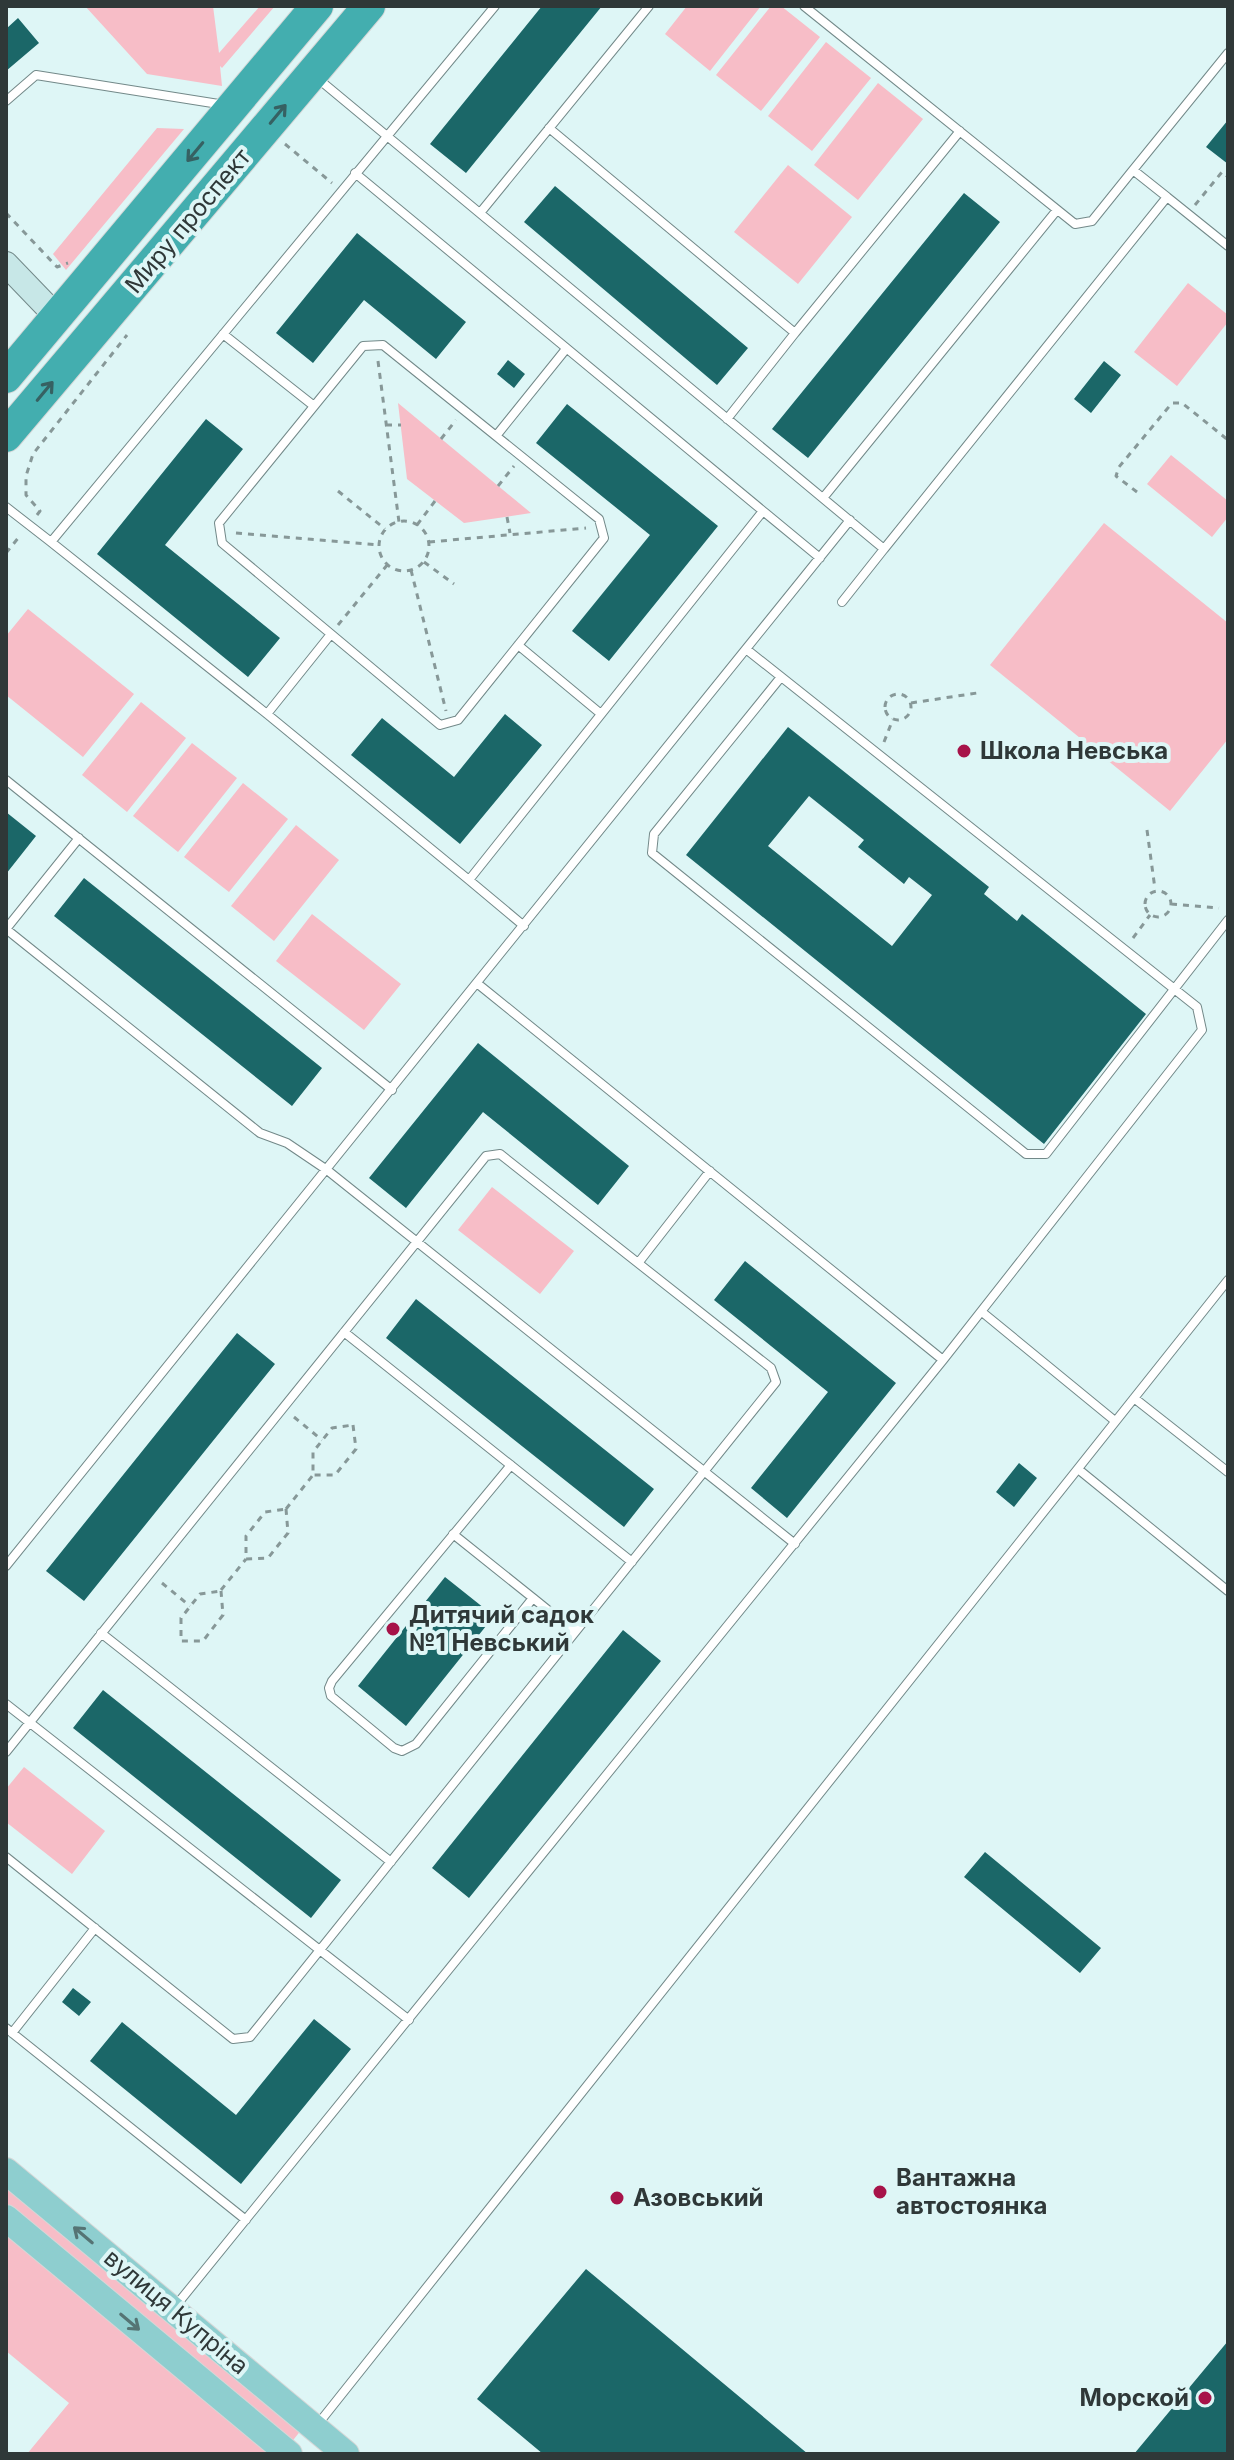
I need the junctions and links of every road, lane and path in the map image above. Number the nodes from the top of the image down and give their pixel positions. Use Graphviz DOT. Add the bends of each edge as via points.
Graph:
graph roads {
  1 [pos="317,6"];
  2 [pos="369,6"];
  3 [pos="495,6"];
  4 [pos="649,6"];
  5 [pos="804,6"];
  6 [pos="1228,53"];
  7 [pos="312,74"];
  8 [pos="6,101"];
  9 [pos="233,106"];
  10 [pos="549,128"];
  11 [pos="960,131"];
  12 [pos="386,136"];
  13 [pos="283,142"];
  14 [pos="1133,170"];
  15 [pos="355,173"];
  16 [pos="1228,177"];
  17 [pos="341,190"];
  18 [pos="1167,197"];
  19 [pos="1057,210"];
  20 [pos="6,213"];
  21 [pos="480,213"];
  22 [pos="1188,214"];
  23 [pos="1228,246"];
  24 [pos="72,262"];
  25 [pos="6,264"];
  26 [pos="57,317"];
  27 [pos="129,332"];
  28 [pos="795,333"];
  29 [pos="223,334"];
  30 [pos="84,345"];
  31 [pos="376,346"];
  32 [pos="566,349"];
  33 [pos="6,377"];
  34 [pos="314,406"];
  35 [pos="463,410"];
  36 [pos="727,419"];
  37 [pos="386,425"];
  38 [pos="401,425"];
  39 [pos="6,436"];
  40 [pos="496,436"];
  41 [pos="441,439"];
  42 [pos="1228,440"];
  43 [pos="521,456"];
  44 [pos="498,486"];
  45 [pos="338,491"];
  46 [pos="1137,492"];
  47 [pos="823,498"];
  48 [pos="435,501"];
  49 [pos="6,507"];
  50 [pos="763,511"];
  51 [pos="507,517"];
  52 [pos="850,520"];
  53 [pos="399,522"];
  54 [pos="29,525"];
  55 [pos="417,525"];
  56 [pos="601,527"];
  57 [pos="385,530"];
  58 [pos="220,532"];
  59 [pos="510,534"];
  60 [pos="51,542"];
  61 [pos="429,542"];
  62 [pos="379,545"];
  63 [pos="884,549"];
  64 [pos="6,553"];
  65 [pos="820,558"];
  66 [pos="424,562"];
  67 [pos="388,564"];
  68 [pos="411,570"];
  69 [pos="454,584"];
  70 [pos="842,602"];
  71 [pos="331,634"];
  72 [pos="518,645"];
  73 [pos="746,649"];
  74 [pos="781,677"];
  75 [pos="977,693"];
  76 [pos="911,703"];
  77 [pos="267,714"];
  78 [pos="601,714"];
  79 [pos="893,719"];
  80 [pos="449,722"];
  81 [pos="880,755"];
  82 [pos="6,780"];
  83 [pos="1147,830"];
  84 [pos="79,838"];
  85 [pos="469,880"];
  86 [pos="1156,891"];
  87 [pos="1171,904"];
  88 [pos="1228,909"];
  89 [pos="1150,915"];
  90 [pos="1228,920"];
  91 [pos="524,926"];
  92 [pos="1125,950"];
  93 [pos="478,984"];
  94 [pos="1174,989"];
  95 [pos="392,1090"];
  96 [pos="327,1170"];
  97 [pos="710,1171"];
  98 [pos="417,1241"];
  99 [pos="639,1262"];
  100 [pos="1228,1280"];
  101 [pos="982,1312"];
  102 [pos="344,1332"];
  103 [pos="943,1360"];
  104 [pos="1134,1398"];
  105 [pos="283,1407"];
  106 [pos="1115,1421"];
  107 [pos="322,1440"];
  108 [pos="511,1465"];
  109 [pos="1078,1469"];
  110 [pos="704,1472"];
  111 [pos="1228,1472"];
  112 [pos="313,1475"];
  113 [pos="286,1509"];
  114 [pos="453,1534"];
  115 [pos="795,1544"];
  116 [pos="246,1559"];
  117 [pos="632,1562"];
  118 [pos="6,1566"];
  119 [pos="149,1573"];
  120 [pos="221,1591"];
  121 [pos="1228,1591"];
  122 [pos="533,1598"];
  123 [pos="190,1606"];
  124 [pos="575,1632"];
  125 [pos="101,1633"];
  126 [pos="6,1704"];
  127 [pos="29,1723"];
  128 [pos="6,1752"];
  129 [pos="6,1857"];
  130 [pos="391,1862"];
  131 [pos="95,1928"];
  132 [pos="319,1950"];
  133 [pos="409,2020"];
  134 [pos="9,2030"];
  135 [pos="6,2171"];
  136 [pos="6,2218"];
  137 [pos="246,2220"];
  138 [pos="173,2310"];
  139 [pos="315,2428"];
  140 [pos="291,2454"];
  141 [pos="346,2454"];
  1 -- 9 [label="highway, Миру проспект"];
  2 -- 7 [label="highway, Миру проспект"];
  3 -- 12 [label="lane"];
  4 -- 10 [label="lane"];
  5 -- 11 [label="lane"];
  6 -- 14 [label="lane"];
  7 -- 12 [label="lane"];
  30 -- 7 [label="highway, Миру проспект, one-way"];
  8 -- 9 [label="lane" via="36,75"];
  9 -- 26 [label="highway, Миру проспект, one-way"];
  10 -- 21 [label="lane"];
  10 -- 28 [label="lane"];
  11 -- 19 [label="lane"];
  11 -- 28 [label="lane"];
  12 -- 15 [label="lane"];
  12 -- 21 [label="lane"];
  13 -- 17 [label="path"];
  14 -- 18 [label="lane"];
  14 -- 19 [label="lane" via="1092,221 1075,224"];
  15 -- 17 [label="lane"];
  15 -- 32 [label="lane"];
  16 -- 22 [label="path" via="1222,172"];
  17 -- 29 [label="lane"];
  18 -- 22 [label="lane"];
  18 -- 63 [label="lane"];
  19 -- 47 [label="lane"];
  20 -- 24 [label="path" via="57,267"];
  21 -- 36 [label="lane"];
  22 -- 23 [label="lane"];
  25 -- 26 [label="street"];
  26 -- 30 [label="highway"];
  26 -- 33 [label="highway, Миру проспект"];
  27 -- 54 [label="path" via="33,454 26,495 40,511"];
  28 -- 36 [label="lane"];
  29 -- 34 [label="lane"];
  29 -- 60 [label="lane"];
  39 -- 30 [label="highway, Миру проспект, one-way"];
  31 -- 34 [label="lane" via="363,346"];
  31 -- 35 [label="lane" via="383,345"];
  31 -- 37 [label="path"];
  32 -- 40 [label="lane"];
  32 -- 50 [label="lane"];
  34 -- 58 [label="lane" via="219,523"];
  35 -- 40 [label="lane"];
  35 -- 41 [label="path"];
  36 -- 47 [label="lane"];
  37 -- 38 [label="path"];
  37 -- 53 [label="path"];
  40 -- 43 [label="lane"];
  42 -- 46 [label="path" via="1182,403 1172,403 1119,467 1116,476"];
  43 -- 44 [label="path"];
  43 -- 56 [label="lane" via="599,519"];
  45 -- 57 [label="path"];
  47 -- 52 [label="lane"];
  48 -- 55 [label="path"];
  49 -- 54 [label="lane"];
  50 -- 65 [label="lane"];
  50 -- 78 [label="lane"];
  51 -- 59 [label="path"];
  52 -- 63 [label="lane"];
  52 -- 65 [label="lane"];
  53 -- 55 [label="path"];
  53 -- 57 [label="path"];
  54 -- 60 [label="lane"];
  54 -- 64 [label="path"];
  55 -- 61 [label="path"];
  56 -- 59 [label="path"];
  56 -- 72 [label="lane" via="604,538"];
  57 -- 62 [label="path"];
  58 -- 62 [label="path"];
  58 -- 71 [label="lane" via="222,543"];
  59 -- 61 [label="path"];
  60 -- 77 [label="lane"];
  61 -- 66 [label="path"];
  62 -- 67 [label="path"];
  63 -- 70 [label="lane"];
  65 -- 73 [label="lane"];
  66 -- 68 [label="path"];
  66 -- 69 [label="path"];
  67 -- 68 [label="path"];
  67 -- 71 [label="path"];
  68 -- 80 [label="path"];
  71 -- 77 [label="lane"];
  71 -- 80 [label="lane" via="440,725"];
  72 -- 78 [label="lane"];
  72 -- 80 [label="lane" via="458,720"];
  73 -- 74 [label="lane"];
  73 -- 91 [label="lane"];
  74 -- 81 [label="lane"];
  74 -- 94 [label="lane" via="654,834 652,853 1026,1154 1046,1154"];
  75 -- 76 [label="path"];
  76 -- 79 [label="path" via="907,717"];
  76 -- 79 [label="path" via="903,694 890,696 884,707"];
  77 -- 85 [label="lane"];
  78 -- 85 [label="lane"];
  79 -- 81 [label="path"];
  81 -- 92 [label="lane"];
  82 -- 84 [label="lane"];
  83 -- 86 [label="path"];
  84 -- 95 [label="lane"];
  84 -- 96 [label="lane" via="6,929 260,1133 287,1143"];
  85 -- 91 [label="lane"];
  86 -- 87 [label="path" via="1166,893"];
  86 -- 89 [label="path" via="1144,901"];
  87 -- 88 [label="path"];
  87 -- 89 [label="path" via="1164,916"];
  89 -- 92 [label="path"];
  90 -- 94 [label="lane"];
  91 -- 93 [label="lane"];
  92 -- 94 [label="lane"];
  93 -- 95 [label="lane"];
  93 -- 97 [label="lane"];
  94 -- 101 [label="lane" via="1197,1007 1202,1030"];
  95 -- 96 [label="lane"];
  96 -- 98 [label="lane"];
  96 -- 118 [label="lane"];
  97 -- 99 [label="lane"];
  97 -- 103 [label="lane"];
  98 -- 99 [label="lane" via="486,1156 500,1154"];
  98 -- 102 [label="lane"];
  98 -- 110 [label="lane"];
  99 -- 110 [label="lane" via="771,1368 776,1382"];
  100 -- 104 [label="lane"];
  101 -- 103 [label="lane"];
  101 -- 106 [label="lane"];
  102 -- 105 [label="lane"];
  102 -- 108 [label="lane"];
  103 -- 115 [label="lane"];
  104 -- 106 [label="lane"];
  104 -- 111 [label="lane"];
  105 -- 107 [label="path"];
  105 -- 119 [label="lane"];
  106 -- 109 [label="lane"];
  107 -- 112 [label="path" via="313,1452"];
  107 -- 112 [label="path" via="332,1428 353,1425 356,1449 335,1475"];
  108 -- 114 [label="lane"];
  108 -- 117 [label="lane"];
  109 -- 121 [label="lane"];
  109 -- 139 [label="lane"];
  110 -- 115 [label="lane"];
  110 -- 117 [label="lane"];
  112 -- 113 [label="path"];
  113 -- 116 [label="path" via="265,1512 246,1536"];
  113 -- 116 [label="path" via="288,1533 268,1558"];
  114 -- 122 [label="lane"];
  114 -- 122 [label="lane" via="329,1688 337,1702 394,1748 402,1751 416,1744"];
  115 -- 133 [label="lane"];
  116 -- 120 [label="path"];
  117 -- 124 [label="lane"];
  119 -- 123 [label="path"];
  119 -- 125 [label="lane"];
  120 -- 123 [label="path" via="200,1594"];
  120 -- 123 [label="path" via="223,1615 203,1641 181,1641 181,1618"];
  122 -- 124 [label="lane"];
  124 -- 130 [label="lane"];
  125 -- 127 [label="lane"];
  125 -- 130 [label="lane"];
  126 -- 127 [label="lane"];
  127 -- 128 [label="lane"];
  127 -- 132 [label="lane"];
  129 -- 131 [label="lane"];
  130 -- 132 [label="lane"];
  131 -- 132 [label="lane" via="233,2039 250,2037"];
  131 -- 134 [label="lane"];
  132 -- 133 [label="lane"];
  133 -- 137 [label="lane"];
  134 -- 137 [label="lane"];
  138 -- 135 [label="main road, вулиця Купріна, one-way"];
  136 -- 140 [label="main road, вулиця Купріна, one-way"];
  137 -- 138 [label="lane"];
  138 -- 139 [label="main road, вулиця Купріна"];
  139 -- 140 [label="main road"];
  139 -- 141 [label="main road, вулиця Купріна"];
}
